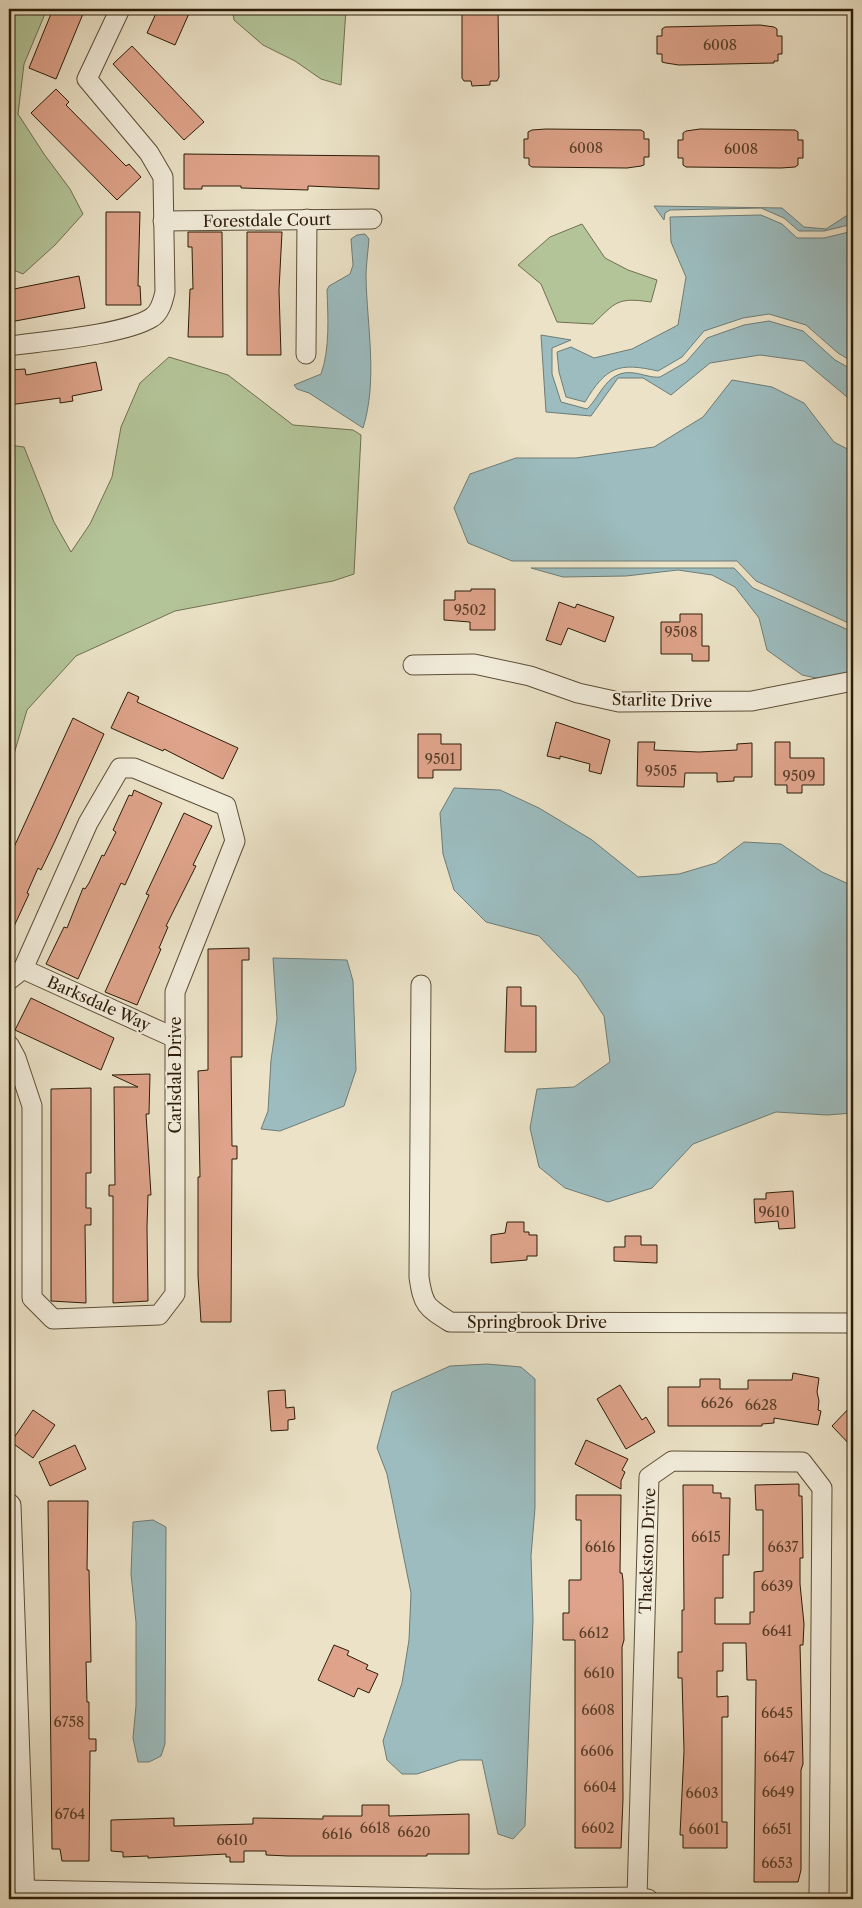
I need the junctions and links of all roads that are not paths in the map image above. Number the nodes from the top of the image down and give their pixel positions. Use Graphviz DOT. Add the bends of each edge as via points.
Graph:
graph roads {
  1 [pos="120,9"];
  2 [pos="308,219"];
  3 [pos="372,219"];
  4 [pos="163,221"];
  5 [pos="9,346"];
  6 [pos="306,354"];
  7 [pos="413,665"];
  8 [pos="853,681"];
  9 [pos="16,975"];
  10 [pos="421,985"];
  11 [pos="175,1038"];
  12 [pos="9,1046"];
  13 [pos="853,1323"];
  14 [pos="9,1503"];
  15 [pos="25,1894"];
  16 [pos="643,1898"];
  17 [pos="819,1899"];
  1 -- 4 [label="street" via="87,79 157,164 163,177"];
  2 -- 3 [label="street, Forestdale Court"];
  2 -- 4 [label="street, Forestdale Court"];
  2 -- 6 [label="street"];
  4 -- 5 [label="street" via="165,292 153,318 110,331"];
  7 -- 8 [label="street, Starlite Drive" via="474,664 530,676 578,693 619,702 752,701"];
  9 -- 11 [label="street, Barksdale Way"];
  9 -- 11 [label="street, Carlsdale Drive" via="88,822 120,768 134,768 226,806 235,841 175,992"];
  10 -- 13 [label="street, Springbrook Drive" via="418,1277 428,1309 450,1322"];
  11 -- 12 [label="street, Carlsdale Drive" via="175,1294 159,1314 53,1319 32,1298 32,1106"];
  14 -- 15 [label="street"];
  15 -- 16 [label="street"];
  16 -- 17 [label="street, Thackston Drive" via="649,1477 672,1461 712,1461 802,1462 822,1488"];
}
